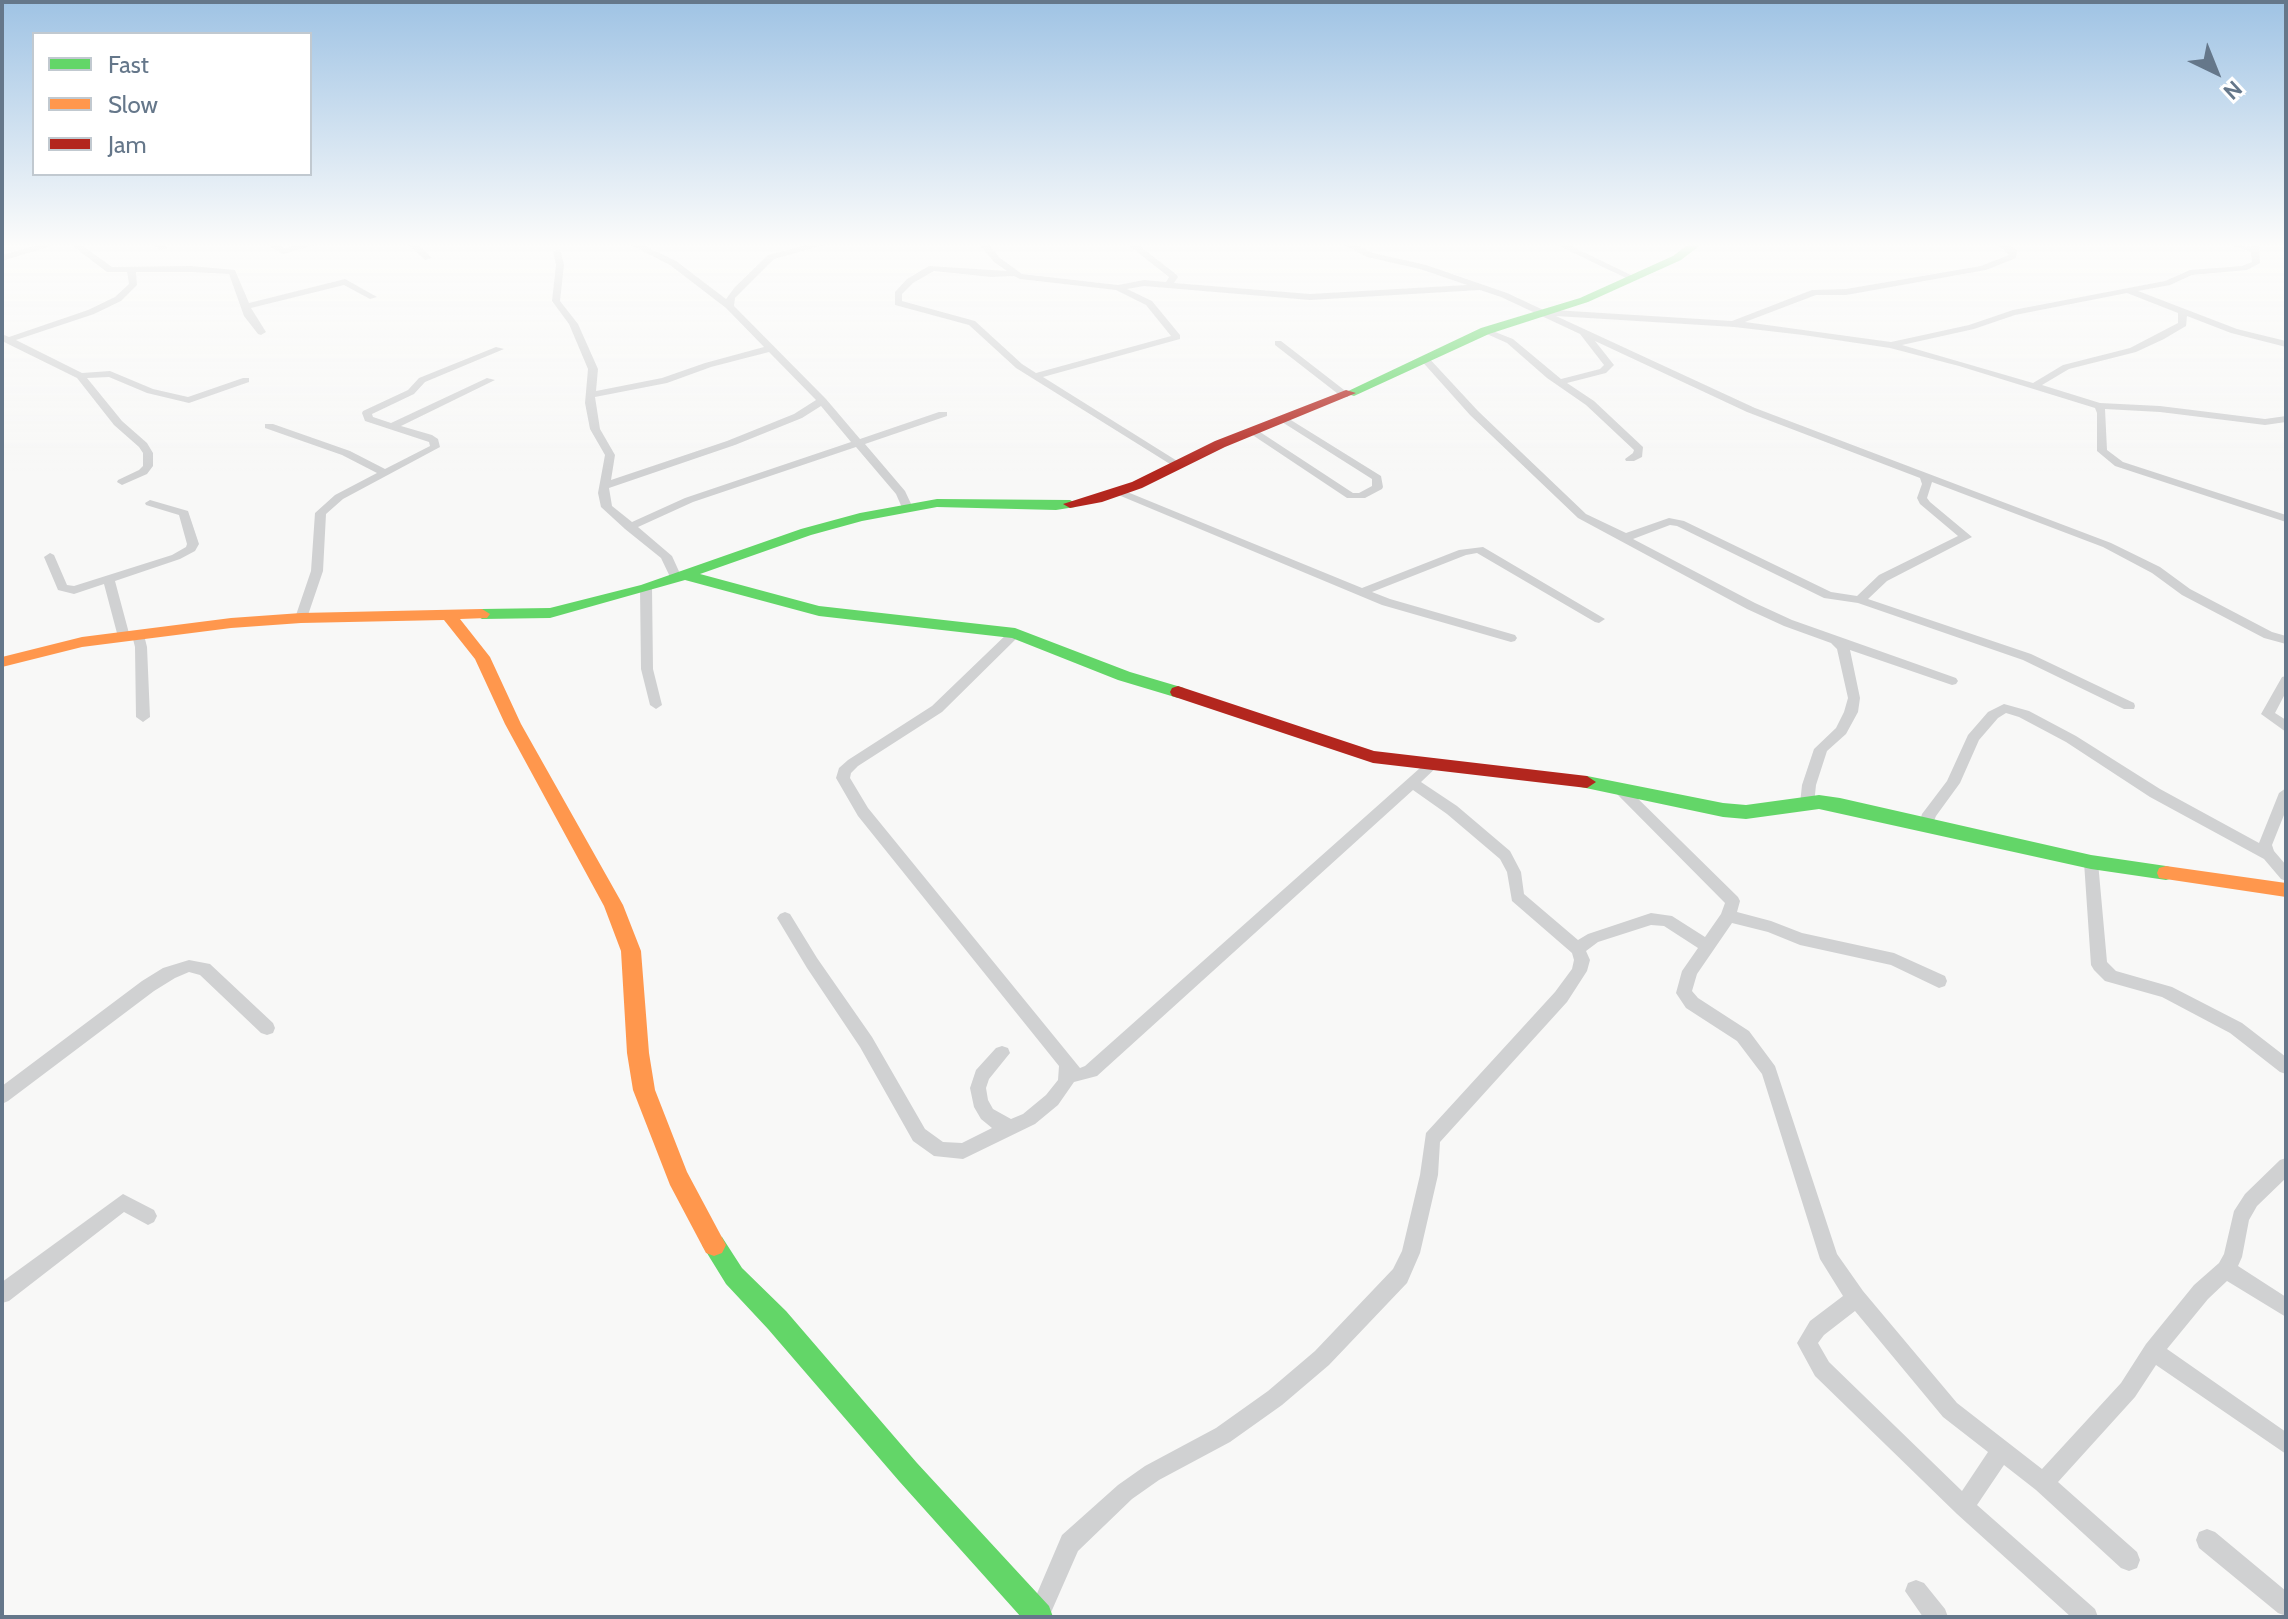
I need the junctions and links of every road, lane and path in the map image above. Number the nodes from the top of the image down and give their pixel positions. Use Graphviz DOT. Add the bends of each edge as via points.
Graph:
graph roads {
  1 [pos="62,320"];
  2 [pos="253,320"];
  3 [pos="570,320"];
  4 [pos="742,320"];
  5 [pos="965,320"];
  6 [pos="1163,320"];
  7 [pos="1519,320"];
  8 [pos="1557,320"];
  9 [pos="1634,320"];
  10 [pos="1745,320"];
  11 [pos="1993,320"];
  12 [pos="2183,320"];
  13 [pos="2204,320"];
  14 [pos="1734,324"];
  15 [pos="1485,331"];
  16 [pos="261,332"];
  17 [pos="1584,333"];
  18 [pos="5,338"];
  19 [pos="1278,343"];
  20 [pos="2286,344"];
  21 [pos="1891,345"];
  22 [pos="499,349"];
  23 [pos="769,349"];
  24 [pos="1424,358"];
  25 [pos="80,376"];
  26 [pos="1035,376"];
  27 [pos="246,380"];
  28 [pos="490,380"];
  29 [pos="1560,382"];
  30 [pos="2034,386"];
  31 [pos="590,395"];
  32 [pos="1345,395"];
  33 [pos="822,401"];
  34 [pos="2099,406"];
  35 [pos="943,414"];
  36 [pos="2286,419"];
  37 [pos="1286,420"];
  38 [pos="269,426"];
  39 [pos="392,426"];
  40 [pos="1253,432"];
  41 [pos="858,444"];
  42 [pos="1630,459"];
  43 [pos="1178,466"];
  44 [pos="386,473"];
  45 [pos="1925,477"];
  46 [pos="122,482"];
  47 [pos="604,486"];
  48 [pos="1120,492"];
  49 [pos="150,503"];
  50 [pos="907,508"];
  51 [pos="2286,519"];
  52 [pos="629,527"];
  53 [pos="1620,536"];
  54 [pos="50,557"];
  55 [pos="680,577"];
  56 [pos="109,580"];
  57 [pos="646,588"];
  58 [pos="1364,591"];
  59 [pos="1860,600"];
  60 [pos="449,616"];
  61 [pos="301,618"];
  62 [pos="1599,619"];
  63 [pos="1015,633"];
  64 [pos="131,636"];
  65 [pos="1511,638"];
  66 [pos="1835,640"];
  67 [pos="2286,640"];
  68 [pos="2,662"];
  69 [pos="2286,680"];
  70 [pos="1952,681"];
  71 [pos="656,705"];
  72 [pos="2129,706"];
  73 [pos="143,717"];
  74 [pos="2286,727"];
  75 [pos="1434,763"];
  76 [pos="1412,783"];
  77 [pos="1618,788"];
  78 [pos="2286,793"];
  79 [pos="1807,804"];
  80 [pos="1926,824"];
  81 [pos="2270,856"];
  82 [pos="2091,862"];
  83 [pos="2286,875"];
  84 [pos="2286,890"];
  85 [pos="1728,916"];
  86 [pos="785,918"];
  87 [pos="1707,946"];
  88 [pos="1578,949"];
  89 [pos="1939,981"];
  90 [pos="267,1028"];
  91 [pos="2236,1028"];
  92 [pos="1002,1053"];
  93 [pos="2286,1053"];
  94 [pos="1067,1065"];
  95 [pos="2286,1067"];
  96 [pos="2,1096"];
  97 [pos="1013,1128"];
  98 [pos="2286,1166"];
  99 [pos="148,1216"];
  100 [pos="2226,1269"];
  101 [pos="2,1294"];
  102 [pos="1856,1298"];
  103 [pos="2286,1308"];
  104 [pos="2153,1351"];
  105 [pos="2286,1444"];
  106 [pos="2002,1449"];
  107 [pos="2043,1483"];
  108 [pos="1964,1507"];
  109 [pos="2207,1540"];
  110 [pos="2129,1560"];
  111 [pos="1916,1591"];
  112 [pos="2286,1605"];
  113 [pos="1039,1617"];
  114 [pos="1937,1617"];
  115 [pos="2087,1617"];
  1 -- 18 [label="street"];
  2 -- 16 [label="street"];
  3 -- 31 [label="street" via="593,369"];
  4 -- 23 [label="street"];
  5 -- 26 [label="street"];
  6 -- 26 [label="street" via="1177,337"];
  7 -- 15 [label="street"];
  8 -- 17 [label="street"];
  9 -- 14 [label="street"];
  10 -- 14 [label="street"];
  11 -- 21 [label="street"];
  12 -- 30 [label="street" via="2183,324 2133,350 2066,367"];
  13 -- 20 [label="street"];
  14 -- 21 [label="street"];
  15 -- 24 [label="street"];
  15 -- 29 [label="street" via="1510,341"];
  17 -- 29 [label="street" via="1609,365"];
  17 -- 45 [label="street" via="1751,410"];
  18 -- 25 [label="street"];
  19 -- 32 [label="street"];
  21 -- 30 [label="street"];
  22 -- 39 [label="street" via="422,380 366,417"];
  23 -- 31 [label="street" via="664,381"];
  23 -- 33 [label="street"];
  24 -- 32 [label="street"];
  24 -- 53 [label="street" via="1573,510"];
  25 -- 27 [label="street" via="110,374 189,400"];
  25 -- 46 [label="street" via="148,453 143,472"];
  26 -- 43 [label="street"];
  28 -- 39 [label="street"];
  29 -- 42 [label="street" via="1639,449"];
  30 -- 34 [label="street"];
  31 -- 47 [label="street" via="595,429 610,455"];
  32 -- 37 [label="street"];
  33 -- 41 [label="street"];
  33 -- 47 [label="street" via="731,443"];
  34 -- 36 [label="street" via="2265,422"];
  34 -- 51 [label="street" via="2100,443 2106,457"];
  35 -- 41 [label="street"];
  37 -- 40 [label="street"];
  37 -- 40 [label="street" via="1377,478 1378,487 1351,496"];
  38 -- 44 [label="street"];
  39 -- 44 [label="street" via="428,437 435,447"];
  40 -- 43 [label="street"];
  41 -- 50 [label="street" via="901,493"];
  41 -- 52 [label="street" via="689,500"];
  43 -- 48 [label="street"];
  44 -- 61 [label="street" via="339,497 321,513 317,571"];
  45 -- 59 [label="street" via="1925,504 1966,537 1883,578"];
  45 -- 67 [label="street" via="2126,553 2186,592"];
  47 -- 52 [label="street" via="607,507"];
  48 -- 50 [label="street" via="1056,506 959,502"];
  48 -- 58 [label="street"];
  49 -- 56 [label="street" via="184,513 191,549"];
  50 -- 55 [label="street" via="833,523"];
  52 -- 55 [label="street" via="666,556"];
  53 -- 59 [label="street" via="1669,521 1680,523 1828,595"];
  53 -- 66 [label="street" via="1751,606"];
  54 -- 56 [label="street" via="67,590"];
  55 -- 57 [label="street"];
  55 -- 63 [label="street" via="819,611"];
  56 -- 64 [label="street"];
  57 -- 60 [label="street" via="550,613"];
  57 -- 71 [label="street" via="647,669"];
  58 -- 62 [label="street" via="1479,549"];
  58 -- 65 [label="street"];
  59 -- 72 [label="street" via="2027,657"];
  60 -- 61 [label="street"];
  60 -- 113 [label="street" via="482,657 613,905 631,951 644,1090 678,1177 717,1251"];
  61 -- 64 [label="street"];
  63 -- 75 [label="street" via="1124,676 1334,746 1373,757"];
  63 -- 94 [label="street" via="937,709 853,763 843,778 863,812"];
  64 -- 68 [label="street"];
  64 -- 73 [label="street" via="141,647"];
  66 -- 70 [label="street"];
  66 -- 79 [label="street" via="1846,653 1854,698 1847,721 1821,749"];
  69 -- 74 [label="street" via="2268,714"];
  75 -- 76 [label="street"];
  75 -- 77 [label="street"];
  76 -- 88 [label="street" via="1505,855 1517,897"];
  76 -- 94 [label="street" via="1091,1071 1077,1076"];
  77 -- 79 [label="street" via="1746,812"];
  77 -- 85 [label="street" via="1733,901"];
  78 -- 81 [label="street" via="2265,845"];
  79 -- 80 [label="street" via="1840,805"];
  80 -- 81 [label="street" via="1953,783 1973,738 2004,708 2071,739"];
  80 -- 82 [label="street"];
  81 -- 83 [label="street"];
  82 -- 84 [label="street"];
  82 -- 91 [label="street" via="2099,965 2111,976 2166,992"];
  85 -- 87 [label="street"];
  85 -- 89 [label="street" via="1800,939 1894,959"];
  86 -- 97 [label="street" via="919,1135 940,1150 963,1151"];
  87 -- 88 [label="street" via="1667,920 1651,919 1593,938"];
  87 -- 102 [label="street" via="1690,971 1684,993 1743,1036 1769,1071 1829,1259"];
  88 -- 113 [label="street" via="1579,971 1561,997 1432,1139 1411,1253 1400,1276 1322,1358 1275,1398 1223,1435 1152,1473 1070,1543"];
  90 -- 96 [label="street" via="204,969 189,966 148,986"];
  91 -- 93 [label="street"];
  91 -- 95 [label="street"];
  92 -- 97 [label="street" via="982,1075 980,1102 998,1123"];
  94 -- 97 [label="street" via="1066,1082 1052,1100"];
  98 -- 100 [label="street" via="2240,1217"];
  99 -- 101 [label="street" via="123,1202"];
  100 -- 103 [label="street"];
  100 -- 104 [label="street"];
  102 -- 106 [label="street" via="1950,1410"];
  102 -- 108 [label="street" via="1817,1328 1807,1343 1836,1385"];
  104 -- 105 [label="street"];
  104 -- 107 [label="street" via="2128,1390"];
  106 -- 107 [label="street"];
  106 -- 108 [label="street"];
  107 -- 110 [label="street"];
  108 -- 115 [label="street"];
  109 -- 112 [label="street"];
  111 -- 114 [label="street"];
}
